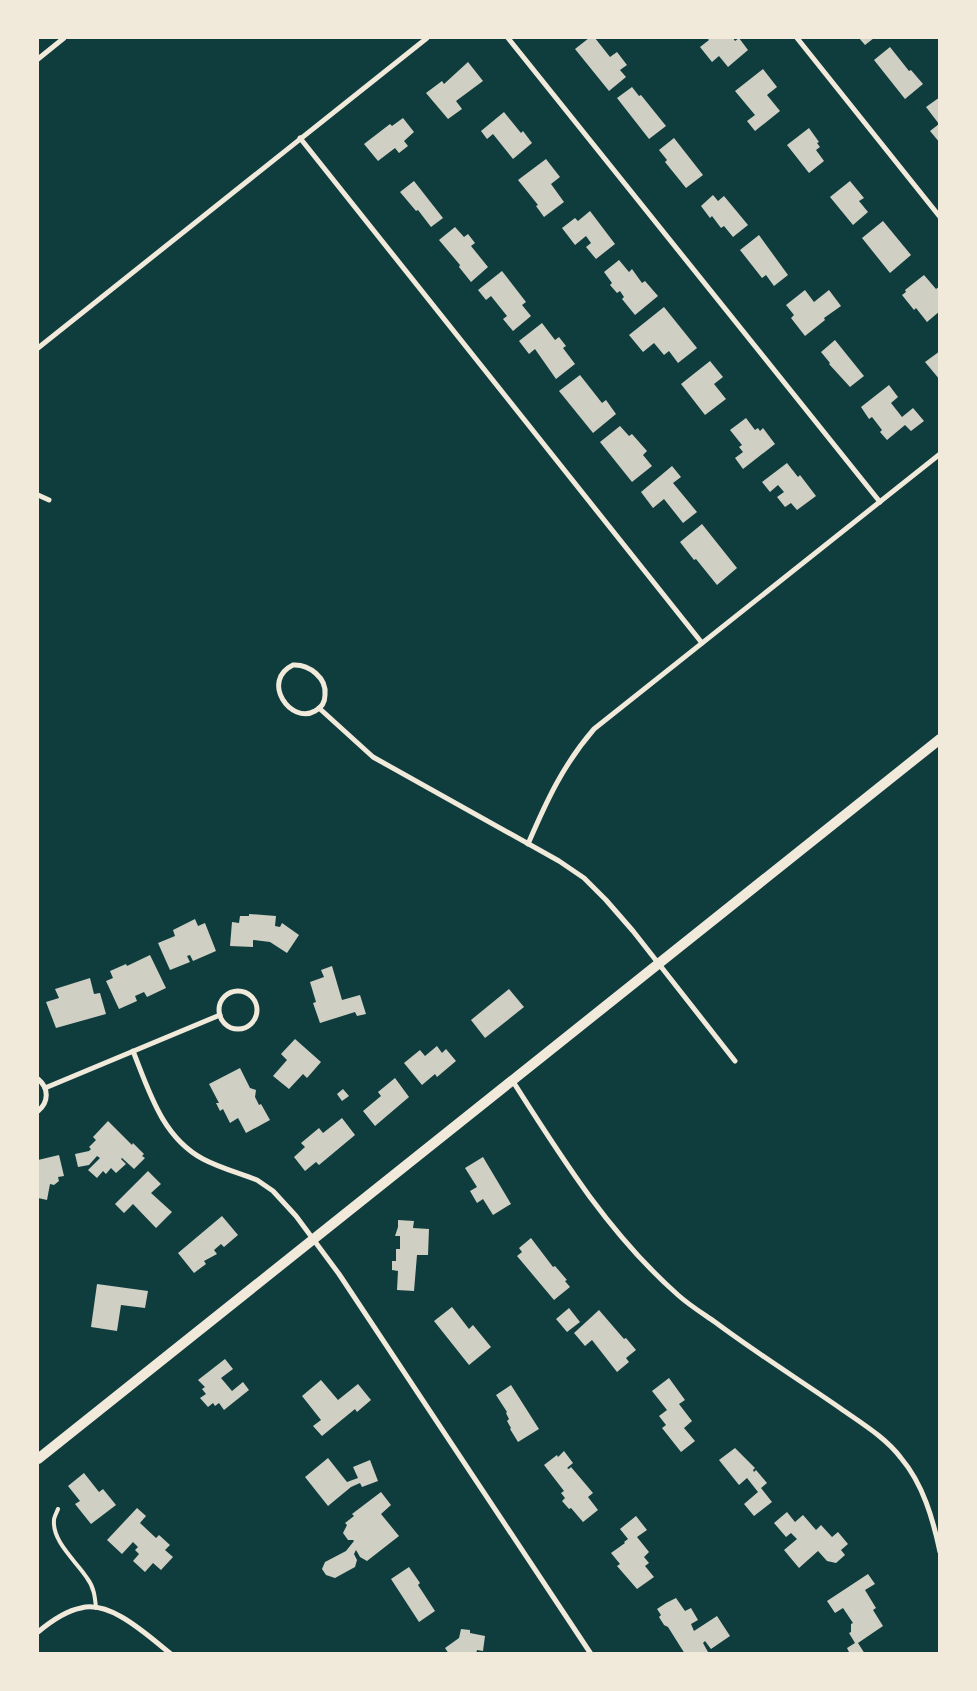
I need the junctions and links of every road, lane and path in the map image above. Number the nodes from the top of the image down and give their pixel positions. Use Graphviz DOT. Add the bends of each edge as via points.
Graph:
graph roads {
  1 [pos="64,38"];
  2 [pos="427,38"];
  3 [pos="508,38"];
  4 [pos="797,38"];
  5 [pos="38,59"];
  6 [pos="300,138"];
  7 [pos="940,217"];
  8 [pos="38,348"];
  9 [pos="940,454"];
  10 [pos="38,495"];
  11 [pos="50,500"];
  12 [pos="880,502"];
  13 [pos="702,642"];
  14 [pos="319,708"];
  15 [pos="940,739"];
  16 [pos="528,844"];
  17 [pos="658,963"];
  18 [pos="220,1015"];
  19 [pos="133,1051"];
  20 [pos="735,1061"];
  21 [pos="38,1079"];
  22 [pos="512,1080"];
  23 [pos="45,1088"];
  24 [pos="38,1111"];
  25 [pos="314,1239"];
  26 [pos="38,1459"];
  27 [pos="58,1509"];
  28 [pos="940,1552"];
  29 [pos="96,1608"];
  30 [pos="38,1632"];
  31 [pos="170,1654"];
  32 [pos="591,1654"];
  1 -- 5 [label="street"];
  2 -- 6 [label="street"];
  3 -- 12 [label="street"];
  4 -- 7 [label="street"];
  6 -- 8 [label="street"];
  6 -- 13 [label="street"];
  9 -- 12 [label="street"];
  10 -- 11 [label="street"];
  12 -- 13 [label="street"];
  13 -- 16 [label="street" via="588,736 556,782"];
  14 -- 14 [label="street" via="325,696 323,683 312,670 300,665 287,668 278,686 289,707 300,714"];
  14 -- 16 [label="street" via="373,757"];
  15 -- 17 [label="main road"];
  16 -- 17 [label="street" via="584,878"];
  17 -- 20 [label="street"];
  17 -- 22 [label="main road"];
  18 -- 18 [label="street" via="231,1028 244,1028 254,1021 257,1009 252,998 236,991 221,1002"];
  18 -- 19 [label="street"];
  19 -- 23 [label="street"];
  19 -- 25 [label="street" via="154,1105 164,1123 183,1144 203,1159 265,1184"];
  21 -- 23 [label="street"];
  22 -- 25 [label="main road"];
  22 -- 28 [label="street" via="586,1193 625,1242 679,1296 878,1434 902,1458 927,1506"];
  23 -- 24 [label="street" via="46,1100"];
  25 -- 26 [label="main road"];
  25 -- 32 [label="street"];
  27 -- 29 [label="lane" via="54,1521 56,1534 88,1578"];
  29 -- 30 [label="street" via="82,1607 61,1615"];
  29 -- 31 [label="street" via="106,1609 126,1620"];
}
